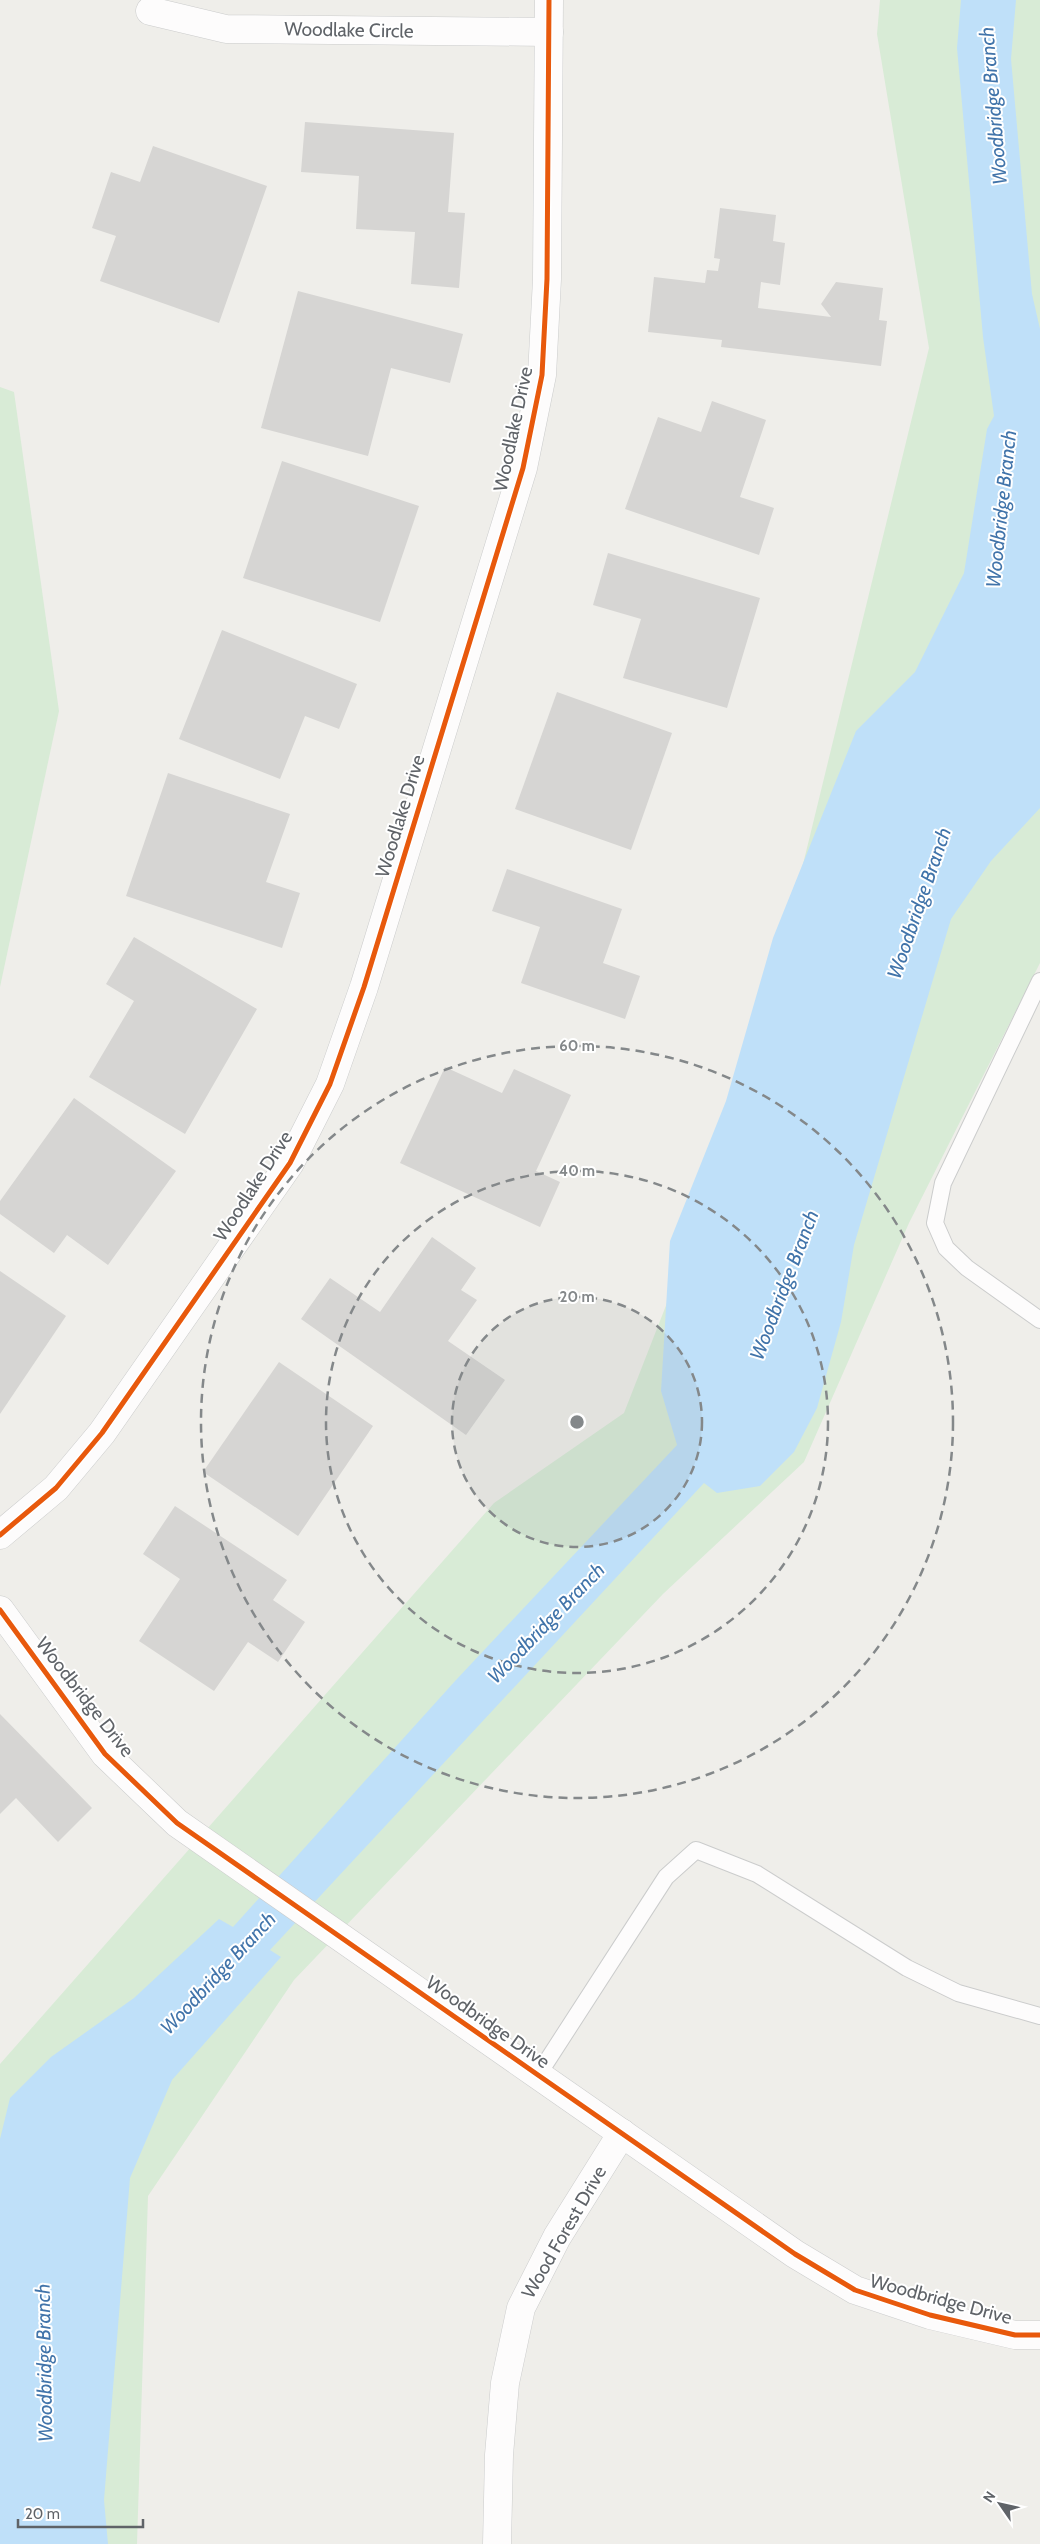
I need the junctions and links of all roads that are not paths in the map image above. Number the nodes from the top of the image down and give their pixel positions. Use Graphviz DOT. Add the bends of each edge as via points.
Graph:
graph roads {
  1 [pos="549,0"];
  2 [pos="150,11"];
  3 [pos="549,32"];
  4 [pos="1040,982"];
  5 [pos="1040,1320"];
  6 [pos="0,1535"];
  7 [pos="0,1610"];
  8 [pos="1040,2016"];
  9 [pos="538,2075"];
  10 [pos="622,2133"];
  11 [pos="1040,2335"];
  12 [pos="497,2544"];
  1 -- 3 [label="street, Woodlake Drive"];
  2 -- 3 [label="street, Woodlake Circle" via="226,28"];
  3 -- 6 [label="street, Woodlake Drive" via="547,279 542,375 523,468 367,977 330,1084 290,1163 102,1433 56,1488"];
  4 -- 5 [label="lane" via="943,1183 935,1223 946,1248 966,1268"];
  7 -- 9 [label="street, Woodbridge Drive" via="105,1754 177,1823"];
  8 -- 9 [label="lane" via="958,1993 907,1968 757,1874 696,1850 666,1877"];
  9 -- 10 [label="street, Woodbridge Drive"];
  10 -- 11 [label="street, Woodbridge Drive" via="795,2254 855,2290 930,2315 1015,2335"];
  10 -- 12 [label="street, Wood Forest Drive" via="557,2237 521,2308 505,2384"];
}
